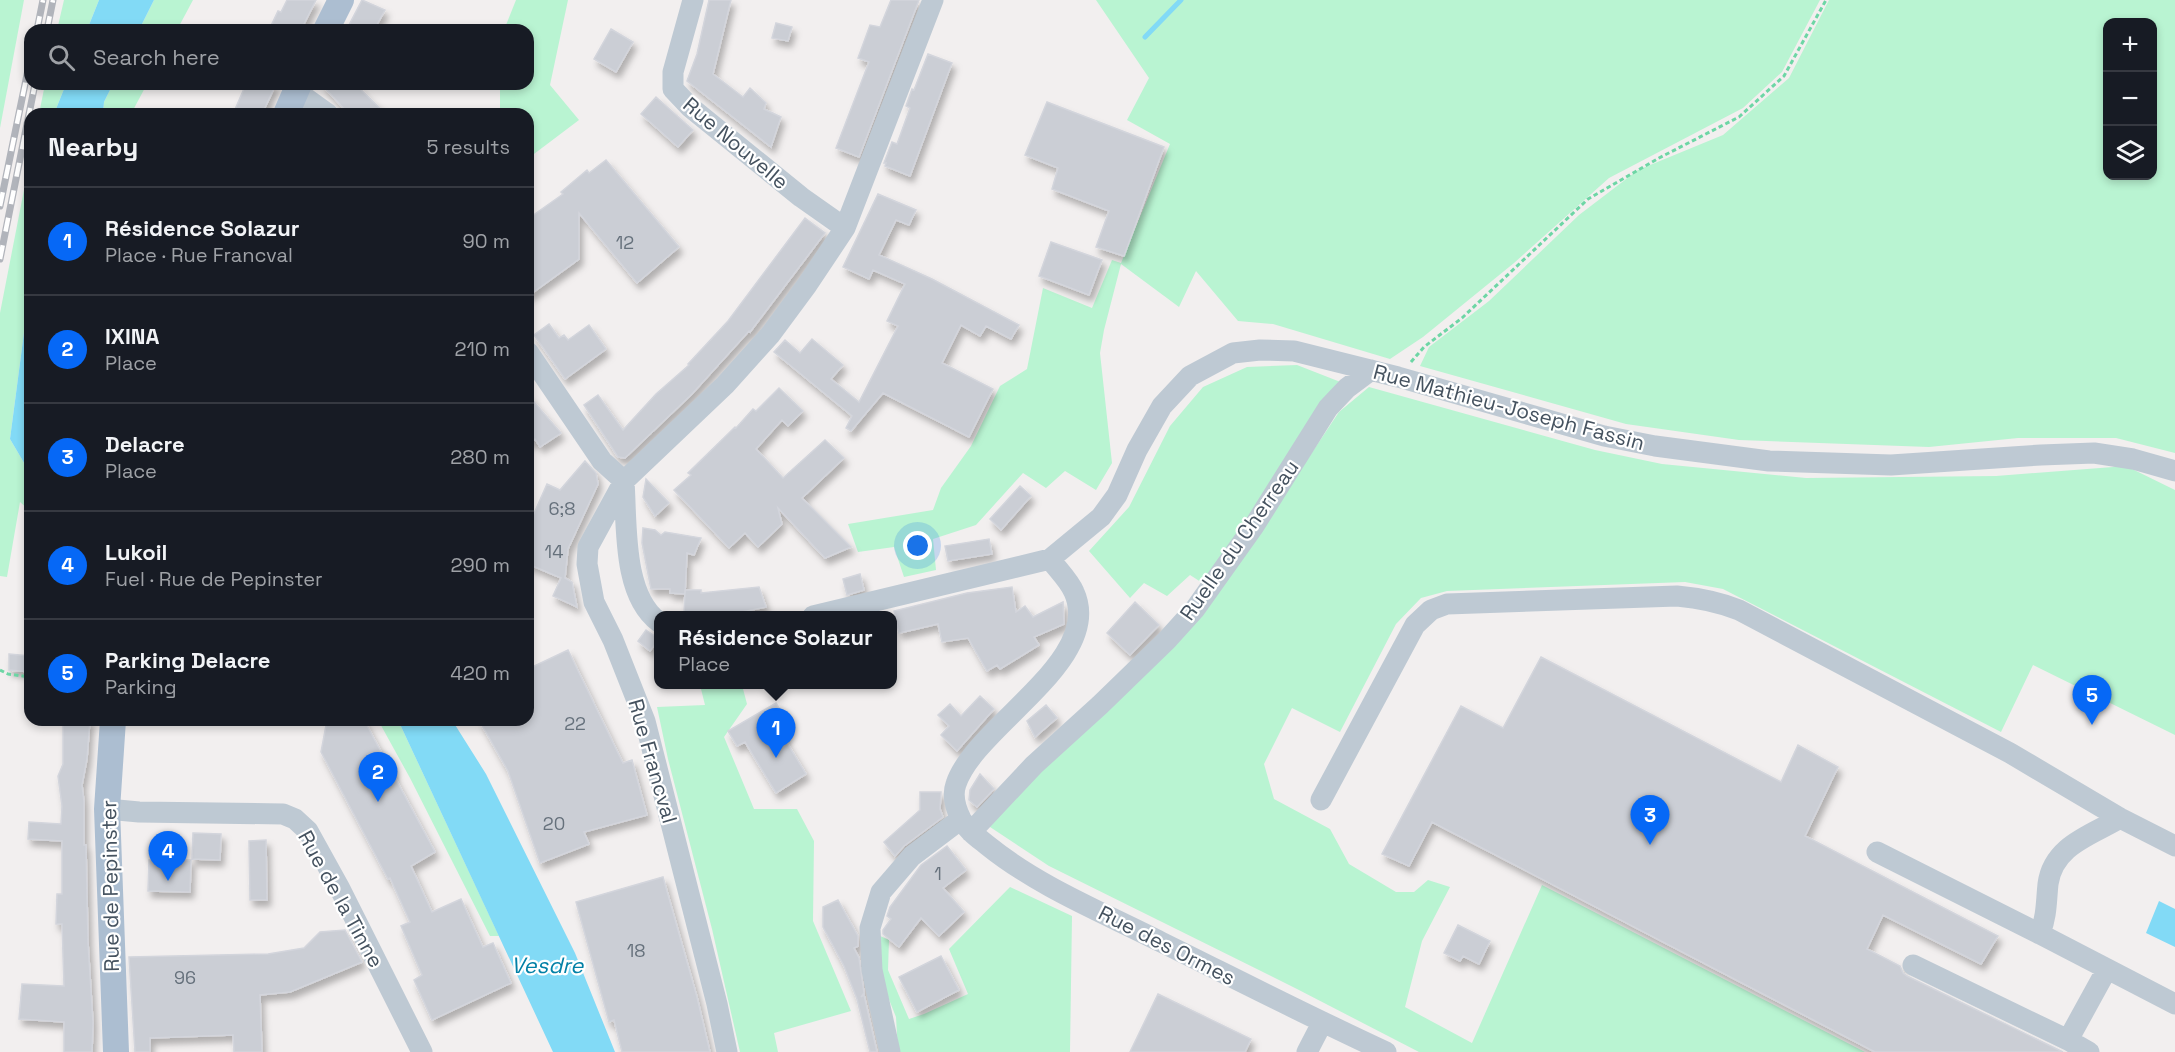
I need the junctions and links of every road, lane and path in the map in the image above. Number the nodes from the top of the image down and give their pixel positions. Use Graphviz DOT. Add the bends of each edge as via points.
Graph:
graph roads {
  1 [pos="341,0"];
  2 [pos="693,0"];
  3 [pos="933,0"];
  4 [pos="1826,0"];
  5 [pos="329,24"];
  6 [pos="297,90"];
  7 [pos="301,90"];
  8 [pos="289,108"];
  9 [pos="321,108"];
  10 [pos="845,228"];
  11 [pos="534,361"];
  12 [pos="1371,370"];
  13 [pos="1398,377"];
  14 [pos="2175,471"];
  15 [pos="624,481"];
  16 [pos="1050,559"];
  17 [pos="830,611"];
  18 [pos="654,616"];
  19 [pos="0,670"];
  20 [pos="24,676"];
  21 [pos="113,726"];
  22 [pos="1321,800"];
  23 [pos="107,809"];
  24 [pos="2120,818"];
  25 [pos="966,825"];
  26 [pos="2175,846"];
  27 [pos="1877,852"];
  28 [pos="2040,933"];
  29 [pos="1913,964"];
  30 [pos="2107,969"];
  31 [pos="2175,1004"];
  32 [pos="1322,1023"];
  33 [pos="2068,1040"];
  34 [pos="116,1052"];
  35 [pos="422,1052"];
  36 [pos="727,1052"];
  37 [pos="890,1052"];
  38 [pos="1308,1052"];
  39 [pos="1386,1052"];
  40 [pos="2089,1052"];
  1 -- 5 [label="main road"];
  2 -- 10 [label="street, Rue Nouvelle" via="673,90"];
  3 -- 10 [label="street, Rue Francval"];
  4 -- 13 [label="path" via="1784,76 1739,117 1588,199 1462,318 1424,347"];
  6 -- 8 [label="main road"];
  7 -- 9 [label="street"];
  10 -- 15 [label="street, Rue Francval" via="770,335 725,385"];
  11 -- 15 [label="street" via="602,461"];
  12 -- 13 [label="street, Rue Mathieu-Joseph Fassin"];
  12 -- 16 [label="street, Rue Mathieu-Joseph Fassin" via="1293,351 1260,350 1233,353 1190,376 1162,405 1117,495 1101,517"];
  12 -- 25 [label="street, Ruelle du Cherreau" via="1328,408 1254,526 1195,609 1100,705"];
  13 -- 14 [label="street, Rue Mathieu-Joseph Fassin" via="1604,436 1769,461 1891,465 2094,453"];
  15 -- 18 [label="street" via="632,580 640,601"];
  15 -- 36 [label="street, Rue Francval" via="588,547 594,602 645,721"];
  16 -- 17 [label="street"];
  16 -- 25 [label="street" via="1074,591 1079,609 1077,628 1052,671 977,749 962,771 955,786 955,801"];
  19 -- 20 [label="path"];
  21 -- 23 [label="main road, Rue de Pepinster"];
  22 -- 24 [label="street" via="1415,625 1431,610 1447,604 1677,596 1698,597 1739,610 2010,753"];
  23 -- 34 [label="main road, Rue de Pepinster"];
  23 -- 35 [label="street, Rue de la Tinne" via="283,814 295,819 308,831 339,887"];
  24 -- 26 [label="street"];
  24 -- 28 [label="street" via="2080,838 2064,851 2048,882 2046,915"];
  25 -- 32 [label="street, Rue des Ormes" via="1030,877"];
  25 -- 37 [label="street, Ruelle du Cherreau" via="912,856 881,892 870,928 872,970"];
  27 -- 28 [label="street"];
  28 -- 30 [label="street"];
  29 -- 33 [label="street"];
  30 -- 31 [label="street"];
  30 -- 33 [label="street"];
  32 -- 38 [label="street"];
  32 -- 39 [label="street, Rue des Ormes"];
  33 -- 40 [label="street"];
}
